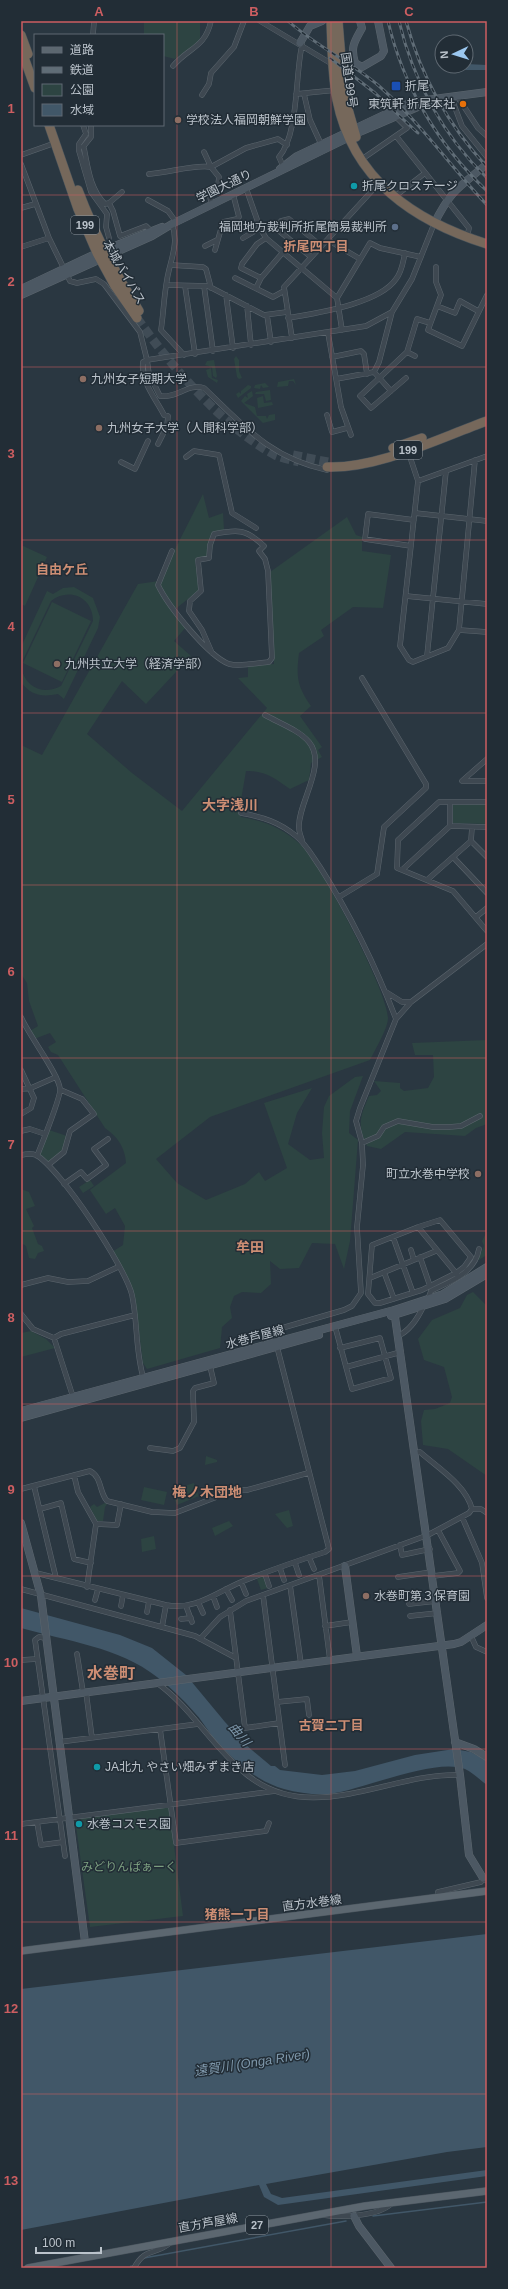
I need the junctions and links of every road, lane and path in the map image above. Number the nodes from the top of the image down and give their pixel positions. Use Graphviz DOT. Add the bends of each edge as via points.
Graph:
graph roads {
  1 [pos="94,21"];
  2 [pos="211,21"];
  3 [pos="244,21"];
  4 [pos="260,21"];
  5 [pos="322,21"];
  6 [pos="331,21"];
  7 [pos="338,21"];
  8 [pos="360,21"];
  9 [pos="378,21"];
  10 [pos="93,34"];
  11 [pos="21,35"];
  12 [pos="301,44"];
  13 [pos="21,49"];
  14 [pos="333,65"];
  15 [pos="173,66"];
  16 [pos="34,70"];
  17 [pos="34,85"];
  18 [pos="336,90"];
  19 [pos="487,92"];
  20 [pos="296,94"];
  21 [pos="304,94"];
  22 [pos="202,95"];
  23 [pos="454,97"];
  24 [pos="398,119"];
  25 [pos="49,126"];
  26 [pos="54,126"];
  27 [pos="84,126"];
  28 [pos="91,126"];
  29 [pos="351,132"];
  30 [pos="396,136"];
  31 [pos="487,136"];
  32 [pos="80,142"];
  33 [pos="56,143"];
  34 [pos="321,144"];
  35 [pos="288,145"];
  36 [pos="84,148"];
  37 [pos="204,152"];
  38 [pos="21,155"];
  39 [pos="487,157"];
  40 [pos="365,158"];
  41 [pos="21,164"];
  42 [pos="487,164"];
  43 [pos="283,166"];
  44 [pos="211,167"];
  45 [pos="425,173"];
  46 [pos="149,174"];
  47 [pos="274,174"];
  48 [pos="380,181"];
  49 [pos="246,188"];
  50 [pos="122,192"];
  51 [pos="233,194"];
  52 [pos="394,197"];
  53 [pos="148,200"];
  54 [pos="446,200"];
  55 [pos="109,203"];
  56 [pos="35,204"];
  57 [pos="212,205"];
  58 [pos="21,208"];
  59 [pos="174,223"];
  60 [pos="434,224"];
  61 [pos="260,228"];
  62 [pos="150,230"];
  63 [pos="49,238"];
  64 [pos="109,238"];
  65 [pos="243,238"];
  66 [pos="266,238"];
  67 [pos="467,238"];
  68 [pos="217,240"];
  69 [pos="328,240"];
  70 [pos="487,244"];
  71 [pos="204,246"];
  72 [pos="321,246"];
  73 [pos="21,247"];
  74 [pos="214,250"];
  75 [pos="284,252"];
  76 [pos="405,253"];
  77 [pos="103,254"];
  78 [pos="311,257"];
  79 [pos="421,257"];
  80 [pos="360,259"];
  81 [pos="171,265"];
  82 [pos="302,266"];
  83 [pos="436,268"];
  84 [pos="65,272"];
  85 [pos="235,278"];
  86 [pos="261,278"];
  87 [pos="167,285"];
  88 [pos="184,286"];
  89 [pos="204,286"];
  90 [pos="211,288"];
  91 [pos="256,288"];
  92 [pos="21,289"];
  93 [pos="284,291"];
  94 [pos="487,294"];
  95 [pos="21,295"];
  96 [pos="226,295"];
  97 [pos="337,298"];
  98 [pos="247,306"];
  99 [pos="437,306"];
  100 [pos="338,309"];
  101 [pos="478,311"];
  102 [pos="287,312"];
  103 [pos="392,312"];
  104 [pos="267,315"];
  105 [pos="139,316"];
  106 [pos="288,318"];
  107 [pos="430,323"];
  108 [pos="342,330"];
  109 [pos="328,333"];
  110 [pos="292,338"];
  111 [pos="271,342"];
  112 [pos="252,345"];
  113 [pos="233,348"];
  114 [pos="213,351"];
  115 [pos="407,352"];
  116 [pos="195,354"];
  117 [pos="184,355"];
  118 [pos="332,356"];
  119 [pos="415,356"];
  120 [pos="147,360"];
  121 [pos="374,372"];
  122 [pos="367,374"];
  123 [pos="380,378"];
  124 [pos="406,378"];
  125 [pos="336,379"];
  126 [pos="391,391"];
  127 [pos="327,415"];
  128 [pos="487,415"];
  129 [pos="487,421"];
  130 [pos="347,428"];
  131 [pos="351,435"];
  132 [pos="148,441"];
  133 [pos="158,444"];
  134 [pos="407,450"];
  135 [pos="487,456"];
  136 [pos="186,457"];
  137 [pos="475,460"];
  138 [pos="121,462"];
  139 [pos="327,466"];
  140 [pos="446,471"];
  141 [pos="418,481"];
  142 [pos="415,513"];
  143 [pos="442,516"];
  144 [pos="469,519"];
  145 [pos="414,520"];
  146 [pos="487,521"];
  147 [pos="256,528"];
  148 [pos="411,546"];
  149 [pos="172,551"];
  150 [pos="406,596"];
  151 [pos="433,600"];
  152 [pos="462,602"];
  153 [pos="487,604"];
  154 [pos="459,630"];
  155 [pos="487,632"];
  156 [pos="212,653"];
  157 [pos="427,656"];
  158 [pos="362,678"];
  159 [pos="265,715"];
  160 [pos="487,759"];
  161 [pos="487,781"];
  162 [pos="450,802"];
  163 [pos="487,802"];
  164 [pos="241,813"];
  165 [pos="450,826"];
  166 [pos="487,826"];
  167 [pos="472,827"];
  168 [pos="472,841"];
  169 [pos="303,842"];
  170 [pos="453,856"];
  171 [pos="487,857"];
  172 [pos="402,870"];
  173 [pos="427,880"];
  174 [pos="487,893"];
  175 [pos="339,897"];
  176 [pos="487,908"];
  177 [pos="476,917"];
  178 [pos="487,931"];
  179 [pos="487,944"];
  180 [pos="385,991"];
  181 [pos="411,1002"];
  182 [pos="21,1017"];
  183 [pos="396,1019"];
  184 [pos="21,1070"];
  185 [pos="56,1077"];
  186 [pos="31,1088"];
  187 [pos="21,1089"];
  188 [pos="61,1090"];
  189 [pos="21,1114"];
  190 [pos="480,1116"];
  191 [pos="21,1131"];
  192 [pos="45,1134"];
  193 [pos="108,1139"];
  194 [pos="362,1143"];
  195 [pos="21,1154"];
  196 [pos="37,1156"];
  197 [pos="48,1165"];
  198 [pos="64,1184"];
  199 [pos="418,1227"];
  200 [pos="393,1237"];
  201 [pos="479,1249"];
  202 [pos="411,1250"];
  203 [pos="436,1251"];
  204 [pos="420,1257"];
  205 [pos="414,1260"];
  206 [pos="402,1264"];
  207 [pos="118,1267"];
  208 [pos="487,1267"];
  209 [pos="384,1272"];
  210 [pos="487,1274"];
  211 [pos="457,1275"];
  212 [pos="370,1278"];
  213 [pos="21,1285"];
  214 [pos="430,1286"];
  215 [pos="412,1293"];
  216 [pos="394,1299"];
  217 [pos="428,1299"];
  218 [pos="422,1307"];
  219 [pos="395,1312"];
  220 [pos="21,1314"];
  221 [pos="135,1315"];
  222 [pos="336,1330"];
  223 [pos="398,1336"];
  224 [pos="54,1338"];
  225 [pos="276,1345"];
  226 [pos="340,1348"];
  227 [pos="401,1352"];
  228 [pos="385,1356"];
  229 [pos="210,1366"];
  230 [pos="346,1367"];
  231 [pos="144,1381"];
  232 [pos="74,1400"];
  233 [pos="21,1411"];
  234 [pos="21,1418"];
  235 [pos="150,1448"];
  236 [pos="415,1453"];
  237 [pos="308,1473"];
  238 [pos="74,1475"];
  239 [pos="34,1486"];
  240 [pos="21,1489"];
  241 [pos="120,1504"];
  242 [pos="40,1509"];
  243 [pos="472,1509"];
  244 [pos="487,1513"];
  245 [pos="462,1517"];
  246 [pos="21,1523"];
  247 [pos="96,1524"];
  248 [pos="438,1530"];
  249 [pos="428,1535"];
  250 [pos="400,1545"];
  251 [pos="430,1549"];
  252 [pos="309,1557"];
  253 [pos="91,1563"];
  254 [pos="295,1563"];
  255 [pos="344,1566"];
  256 [pos="280,1568"];
  257 [pos="314,1569"];
  258 [pos="36,1573"];
  259 [pos="265,1574"];
  260 [pos="433,1574"];
  261 [pos="299,1575"];
  262 [pos="319,1575"];
  263 [pos="398,1577"];
  264 [pos="56,1578"];
  265 [pos="284,1580"];
  266 [pos="241,1582"];
  267 [pos="290,1585"];
  268 [pos="269,1586"];
  269 [pos="87,1587"];
  270 [pos="21,1589"];
  271 [pos="98,1589"];
  272 [pos="226,1589"];
  273 [pos="246,1594"];
  274 [pos="124,1595"];
  275 [pos="263,1595"];
  276 [pos="41,1596"];
  277 [pos="212,1596"];
  278 [pos="487,1598"];
  279 [pos="95,1600"];
  280 [pos="232,1600"];
  281 [pos="149,1601"];
  282 [pos="436,1601"];
  283 [pos="198,1602"];
  284 [pos="409,1604"];
  285 [pos="166,1605"];
  286 [pos="121,1606"];
  287 [pos="186,1606"];
  288 [pos="217,1607"];
  289 [pos="230,1610"];
  290 [pos="147,1612"];
  291 [pos="203,1613"];
  292 [pos="438,1613"];
  293 [pos="410,1616"];
  294 [pos="181,1619"];
  295 [pos="352,1622"];
  296 [pos="487,1625"];
  297 [pos="326,1626"];
  298 [pos="162,1627"];
  299 [pos="471,1636"];
  300 [pos="45,1637"];
  301 [pos="200,1639"];
  302 [pos="442,1645"];
  303 [pos="487,1652"];
  304 [pos="77,1654"];
  305 [pos="357,1656"];
  306 [pos="236,1658"];
  307 [pos="38,1659"];
  308 [pos="21,1660"];
  309 [pos="330,1660"];
  310 [pos="301,1664"];
  311 [pos="272,1668"];
  312 [pos="238,1672"];
  313 [pos="159,1683"];
  314 [pos="84,1692"];
  315 [pos="54,1697"];
  316 [pos="43,1698"];
  317 [pos="21,1701"];
  318 [pos="277,1702"];
  319 [pos="309,1715"];
  320 [pos="279,1723"];
  321 [pos="198,1724"];
  322 [pos="160,1729"];
  323 [pos="92,1738"];
  324 [pos="59,1742"];
  325 [pos="456,1745"];
  326 [pos="487,1758"];
  327 [pos="285,1765"];
  328 [pos="460,1775"];
  329 [pos="277,1791"];
  330 [pos="171,1804"];
  331 [pos="68,1818"];
  332 [pos="60,1819"];
  333 [pos="38,1822"];
  334 [pos="269,1823"];
  335 [pos="21,1824"];
  336 [pos="63,1842"];
  337 [pos="65,1856"];
  338 [pos="485,1879"];
  339 [pos="487,1891"];
  340 [pos="439,1897"];
  341 [pos="85,1942"];
  342 [pos="21,1951"];
  343 [pos="487,2191"];
  344 [pos="392,2202"];
  345 [pos="314,2215"];
  346 [pos="354,2216"];
  347 [pos="174,2240"];
  348 [pos="28,2268"];
  349 [pos="134,2268"];
  350 [pos="391,2268"];
  1 -- 10 [label="street"];
  2 -- 15 [label="street" via="202,42"];
  3 -- 22 [label="street" via="234,47 211,73 209,84"];
  4 -- 12 [label="street"];
  5 -- 12 [label="street" via="310,26"];
  6 -- 14 [label="highway, 国道199号"];
  7 -- 29 [label="highway, 国道199号" via="344,95"];
  8 -- 9 [label="street" via="362,28 353,45 355,63 362,67 384,51"];
  11 -- 16 [label="highway"];
  12 -- 14 [label="street"];
  12 -- 20 [label="street"];
  13 -- 17 [label="highway"];
  14 -- 18 [label="highway, 国道199号"];
  18 -- 21 [label="street"];
  18 -- 29 [label="highway, 国道199号"];
  19 -- 23 [label="street"];
  20 -- 21 [label="street"];
  20 -- 35 [label="street"];
  21 -- 34 [label="street" via="310,120"];
  23 -- 29 [label="street" via="410,102"];
  23 -- 31 [label="street"];
  23 -- 39 [label="street" via="462,126"];
  24 -- 30 [label="street" via="407,128"];
  25 -- 33 [label="highway, 本城バイパス / 199"];
  26 -- 77 [label="highway, 本城バイパス / 199"];
  27 -- 32 [label="street" via="86,134"];
  28 -- 36 [label="street" via="91,137"];
  29 -- 34 [label="street"];
  29 -- 40 [label="highway, 国道199号"];
  29 -- 47 [label="street, 学園大通り"];
  29 -- 48 [label="highway, 国道199号" via="362,159"];
  30 -- 40 [label="street"];
  30 -- 45 [label="street"];
  32 -- 36 [label="street"];
  32 -- 64 [label="street" via="79,151 91,192 107,214 106,227"];
  33 -- 38 [label="street"];
  33 -- 77 [label="highway, 本城バイパス / 199" via="78,209"];
  34 -- 43 [label="street" via="296,156"];
  35 -- 43 [label="street" via="279,156"];
  35 -- 44 [label="street" via="278,139 246,148"];
  36 -- 55 [label="street" via="94,189 105,204"];
  37 -- 44 [label="street"];
  40 -- 48 [label="highway, 国道199号"];
  41 -- 56 [label="street"];
  42 -- 54 [label="street" via="455,188"];
  43 -- 47 [label="street"];
  44 -- 46 [label="street" via="199,165 192,169"];
  44 -- 57 [label="street" via="219,177 218,185 210,197"];
  45 -- 52 [label="street"];
  45 -- 54 [label="street"];
  47 -- 49 [label="street, 学園大通り"];
  48 -- 52 [label="highway, 国道199号"];
  48 -- 69 [label="street"];
  49 -- 51 [label="street, 学園大通り"];
  49 -- 61 [label="street"];
  50 -- 55 [label="street"];
  51 -- 57 [label="street, 学園大通り"];
  51 -- 68 [label="street" via="239,217 223,222"];
  52 -- 60 [label="highway, 国道199号"];
  53 -- 59 [label="street" via="168,211"];
  54 -- 60 [label="street"];
  54 -- 67 [label="street" via="469,228"];
  55 -- 62 [label="street" via="120,236 142,226"];
  56 -- 58 [label="street"];
  56 -- 63 [label="street"];
  57 -- 59 [label="street, 学園大通り"];
  59 -- 62 [label="street"];
  59 -- 77 [label="street, 学園大通り" via="152,236"];
  59 -- 81 [label="street" via="175,238"];
  60 -- 67 [label="highway, 国道199号"];
  60 -- 79 [label="street"];
  61 -- 65 [label="street"];
  61 -- 66 [label="street"];
  62 -- 77 [label="street"];
  63 -- 73 [label="street"];
  63 -- 84 [label="street"];
  66 -- 75 [label="street"];
  66 -- 86 [label="street" via="257,244 241,268"];
  67 -- 70 [label="highway, 国道199号"];
  68 -- 71 [label="street"];
  68 -- 74 [label="street"];
  69 -- 72 [label="street"];
  69 -- 80 [label="street"];
  72 -- 78 [label="street"];
  72 -- 78 [label="street" via="289,219 281,221 277,226 278,230"];
  75 -- 82 [label="street"];
  75 -- 86 [label="street"];
  76 -- 79 [label="street"];
  76 -- 80 [label="street" via="380,248 370,243"];
  76 -- 100 [label="street" via="401,271 390,288"];
  77 -- 84 [label="street"];
  77 -- 105 [label="highway, 本城バイパス / 199"];
  78 -- 82 [label="street"];
  79 -- 103 [label="street" via="412,279"];
  80 -- 97 [label="street"];
  81 -- 87 [label="street"];
  81 -- 90 [label="street" via="203,267 206,269"];
  82 -- 93 [label="street" via="284,287"];
  82 -- 97 [label="street"];
  83 -- 99 [label="street" via="436,282 441,295"];
  84 -- 92 [label="street"];
  84 -- 95 [label="street"];
  84 -- 120 [label="street" via="73,283 96,279 104,284 140,332"];
  85 -- 91 [label="street"];
  86 -- 91 [label="street"];
  87 -- 88 [label="street"];
  87 -- 117 [label="street" via="161,330"];
  88 -- 89 [label="street"];
  88 -- 116 [label="street"];
  89 -- 90 [label="street"];
  89 -- 114 [label="street"];
  90 -- 96 [label="street"];
  91 -- 93 [label="street" via="273,297"];
  93 -- 102 [label="street"];
  94 -- 101 [label="street"];
  96 -- 98 [label="street"];
  96 -- 113 [label="street"];
  97 -- 100 [label="street"];
  98 -- 104 [label="street"];
  98 -- 112 [label="street"];
  99 -- 101 [label="street" via="455,313 460,301"];
  99 -- 107 [label="street"];
  100 -- 106 [label="street"];
  100 -- 108 [label="street"];
  101 -- 107 [label="street" via="462,346 428,330"];
  102 -- 104 [label="street"];
  102 -- 106 [label="street"];
  103 -- 108 [label="street" via="366,326"];
  103 -- 121 [label="street"];
  104 -- 111 [label="street"];
  106 -- 110 [label="street"];
  107 -- 115 [label="street" via="417,319"];
  108 -- 109 [label="street"];
  109 -- 110 [label="street"];
  109 -- 118 [label="street"];
  110 -- 111 [label="street"];
  111 -- 112 [label="street"];
  112 -- 113 [label="street"];
  113 -- 114 [label="street"];
  114 -- 116 [label="street"];
  115 -- 119 [label="street"];
  115 -- 123 [label="street"];
  116 -- 117 [label="street"];
  117 -- 120 [label="street"];
  118 -- 122 [label="street" via="361,351 364,354"];
  118 -- 125 [label="street"];
  120 -- 133 [label="street" via="143,362 142,368 147,386 164,416 168,416 167,426"];
  120 -- 139 [label="street" via="149,374 160,396 167,398 196,386 204,388 257,439 272,449 311,466"];
  121 -- 122 [label="street"];
  121 -- 123 [label="street"];
  122 -- 125 [label="street"];
  123 -- 126 [label="street"];
  123 -- 126 [label="street" via="360,396 371,408"];
  124 -- 126 [label="street"];
  125 -- 130 [label="street"];
  127 -- 130 [label="street" via="332,432"];
  128 -- 139 [label="highway, 199" via="368,457"];
  129 -- 134 [label="highway, 199"];
  130 -- 131 [label="street"];
  132 -- 138 [label="street" via="135,469"];
  134 -- 139 [label="highway, 199" via="369,463"];
  134 -- 141 [label="street"];
  135 -- 137 [label="street"];
  136 -- 147 [label="street" via="194,451 219,455 232,513"];
  137 -- 140 [label="street"];
  137 -- 144 [label="street"];
  140 -- 141 [label="street"];
  140 -- 143 [label="street"];
  141 -- 142 [label="street"];
  142 -- 143 [label="street"];
  142 -- 145 [label="street"];
  143 -- 144 [label="street"];
  143 -- 151 [label="street"];
  144 -- 146 [label="street"];
  144 -- 152 [label="street"];
  145 -- 148 [label="street"];
  145 -- 148 [label="street" via="368,514 365,539"];
  148 -- 150 [label="street"];
  149 -- 156 [label="street" via="158,585 166,600"];
  150 -- 151 [label="street"];
  150 -- 157 [label="street" via="400,646 413,662"];
  151 -- 152 [label="street"];
  151 -- 157 [label="street"];
  152 -- 153 [label="street"];
  152 -- 154 [label="street"];
  154 -- 155 [label="street"];
  154 -- 157 [label="street" via="448,648"];
  156 -- 156 [label="street" via="231,664 269,662 272,658 268,571 265,559 259,551 264,546 246,532 234,530 214,534 209,558 198,560 196,563 200,591 190,601 189,611 202,630"];
  158 -- 175 [label="street" via="426,784 426,788 384,827 377,874"];
  159 -- 169 [label="street" via="310,743 315,759 313,777 299,828"];
  160 -- 161 [label="street" via="462,781"];
  162 -- 163 [label="street"];
  162 -- 165 [label="street"];
  162 -- 172 [label="street" via="439,802 398,840 397,868"];
  164 -- 169 [label="street" via="265,817 276,822"];
  165 -- 167 [label="street"];
  165 -- 172 [label="street"];
  166 -- 167 [label="street"];
  167 -- 168 [label="street"];
  168 -- 170 [label="street"];
  168 -- 171 [label="street"];
  169 -- 175 [label="street"];
  170 -- 173 [label="street"];
  170 -- 174 [label="street"];
  172 -- 173 [label="street"];
  173 -- 177 [label="street" via="453,891"];
  175 -- 180 [label="street"];
  176 -- 177 [label="street"];
  177 -- 178 [label="street"];
  179 -- 181 [label="street"];
  180 -- 181 [label="street" via="402,1002"];
  180 -- 183 [label="street"];
  181 -- 183 [label="street"];
  182 -- 185 [label="street" via="27,1032"];
  183 -- 194 [label="street" via="356,1121"];
  184 -- 186 [label="street"];
  185 -- 186 [label="street"];
  185 -- 188 [label="street"];
  186 -- 187 [label="street"];
  186 -- 189 [label="street" via="34,1098 31,1108"];
  188 -- 192 [label="street"];
  188 -- 197 [label="street" via="82,1099 94,1114 70,1132 64,1152"];
  190 -- 194 [label="street" via="461,1126 449,1128 398,1122 384,1127 378,1136"];
  191 -- 192 [label="street" via="30,1129"];
  192 -- 196 [label="street"];
  193 -- 198 [label="street" via="94,1149 106,1165 87,1179 81,1172"];
  194 -- 225 [label="street" via="363,1165 357,1227 361,1293 352,1306 344,1310 276,1330"];
  195 -- 196 [label="street"];
  196 -- 197 [label="street"];
  197 -- 198 [label="street"];
  198 -- 207 [label="street" via="107,1245"];
  199 -- 200 [label="street"];
  199 -- 203 [label="street"];
  199 -- 211 [label="street" via="440,1220 471,1257"];
  200 -- 206 [label="street"];
  200 -- 212 [label="street" via="372,1245"];
  201 -- 211 [label="street" via="474,1264"];
  202 -- 205 [label="street"];
  203 -- 204 [label="street"];
  203 -- 211 [label="street"];
  204 -- 205 [label="street"];
  204 -- 214 [label="street"];
  205 -- 206 [label="street"];
  206 -- 209 [label="street"];
  206 -- 215 [label="street"];
  207 -- 213 [label="street" via="88,1281 68,1282 48,1278"];
  207 -- 221 [label="street" via="132,1295"];
  208 -- 217 [label="street, 水巻芦屋線" via="458,1287"];
  209 -- 212 [label="street"];
  209 -- 216 [label="street"];
  210 -- 218 [label="street, 水巻芦屋線" via="445,1299"];
  211 -- 214 [label="street"];
  211 -- 217 [label="street" via="432,1291"];
  212 -- 216 [label="street" via="368,1294 371,1299 380,1303"];
  214 -- 215 [label="street"];
  215 -- 216 [label="street"];
  217 -- 218 [label="street"];
  217 -- 219 [label="street, 水巻芦屋線"];
  218 -- 219 [label="street, 水巻芦屋線"];
  218 -- 223 [label="street" via="422,1313 406,1332"];
  219 -- 222 [label="street, 水巻芦屋線"];
  219 -- 223 [label="street"];
  219 -- 225 [label="street, 水巻芦屋線"];
  220 -- 224 [label="street" via="33,1329"];
  221 -- 224 [label="street"];
  221 -- 231 [label="street" via="139,1362"];
  222 -- 225 [label="street, 水巻芦屋線"];
  222 -- 226 [label="street"];
  223 -- 227 [label="street"];
  224 -- 232 [label="street"];
  225 -- 229 [label="street, 水巻芦屋線"];
  225 -- 231 [label="street, 水巻芦屋線"];
  225 -- 237 [label="street"];
  226 -- 228 [label="street" via="380,1338"];
  226 -- 230 [label="street"];
  227 -- 228 [label="street"];
  227 -- 236 [label="street"];
  228 -- 230 [label="street"];
  228 -- 230 [label="street" via="391,1378 352,1389"];
  229 -- 231 [label="street, 水巻芦屋線"];
  229 -- 235 [label="street" via="214,1383 195,1388 193,1391 194,1422 180,1448 172,1451"];
  231 -- 232 [label="street, 水巻芦屋線"];
  232 -- 233 [label="street, 水巻芦屋線"];
  232 -- 234 [label="street, 水巻芦屋線"];
  236 -- 243 [label="street" via="420,1452 463,1490 469,1497"];
  236 -- 249 [label="street"];
  237 -- 241 [label="street" via="242,1490 225,1489 214,1498 175,1513 152,1512"];
  237 -- 252 [label="street" via="329,1549"];
  238 -- 239 [label="street"];
  238 -- 241 [label="street" via="90,1471 97,1477 104,1497 108,1501"];
  238 -- 247 [label="street" via="78,1492"];
  239 -- 240 [label="street"];
  239 -- 242 [label="street"];
  241 -- 247 [label="street" via="117,1525"];
  242 -- 253 [label="street" via="61,1503 74,1559"];
  242 -- 264 [label="street"];
  243 -- 244 [label="street" via="481,1509"];
  243 -- 245 [label="street"];
  245 -- 248 [label="street"];
  245 -- 278 [label="street" via="482,1563"];
  246 -- 258 [label="street"];
  247 -- 253 [label="street"];
  248 -- 249 [label="street"];
  248 -- 260 [label="street" via="460,1571"];
  249 -- 250 [label="street"];
  249 -- 251 [label="street"];
  250 -- 251 [label="street" via="402,1555"];
  250 -- 255 [label="street"];
  251 -- 260 [label="street"];
  252 -- 254 [label="street"];
  252 -- 257 [label="street"];
  253 -- 269 [label="street"];
  254 -- 256 [label="street"];
  254 -- 261 [label="street"];
  255 -- 262 [label="street"];
  255 -- 295 [label="street"];
  256 -- 259 [label="street"];
  256 -- 265 [label="street"];
  258 -- 264 [label="street"];
  258 -- 276 [label="street"];
  259 -- 266 [label="street"];
  259 -- 268 [label="street"];
  260 -- 263 [label="street"];
  260 -- 282 [label="street"];
  262 -- 267 [label="street"];
  262 -- 297 [label="street"];
  264 -- 269 [label="street"];
  266 -- 272 [label="street"];
  266 -- 273 [label="street"];
  267 -- 275 [label="street"];
  267 -- 310 [label="street"];
  269 -- 271 [label="street"];
  270 -- 276 [label="street"];
  271 -- 274 [label="street"];
  271 -- 279 [label="street"];
  272 -- 277 [label="street"];
  272 -- 280 [label="street"];
  274 -- 281 [label="street"];
  274 -- 286 [label="street"];
  275 -- 289 [label="street"];
  275 -- 311 [label="street"];
  276 -- 298 [label="street"];
  276 -- 300 [label="street"];
  277 -- 283 [label="street"];
  277 -- 288 [label="street"];
  281 -- 285 [label="street"];
  281 -- 290 [label="street"];
  282 -- 284 [label="street"];
  282 -- 292 [label="street"];
  283 -- 287 [label="street"];
  283 -- 291 [label="street"];
  285 -- 287 [label="street"];
  285 -- 298 [label="street"];
  287 -- 294 [label="street" via="192,1620"];
  289 -- 301 [label="street" via="212,1624"];
  289 -- 306 [label="street"];
  292 -- 293 [label="street"];
  292 -- 302 [label="street"];
  295 -- 297 [label="street"];
  295 -- 305 [label="street"];
  296 -- 299 [label="street"];
  297 -- 309 [label="street"];
  298 -- 301 [label="street"];
  299 -- 302 [label="street" via="461,1642"];
  299 -- 303 [label="street" via="476,1647"];
  300 -- 307 [label="street" via="35,1640"];
  300 -- 315 [label="street"];
  301 -- 306 [label="street"];
  302 -- 305 [label="street"];
  302 -- 325 [label="street"];
  304 -- 314 [label="street"];
  305 -- 309 [label="street"];
  306 -- 312 [label="street"];
  307 -- 308 [label="street"];
  307 -- 316 [label="street"];
  309 -- 310 [label="street"];
  310 -- 311 [label="street"];
  311 -- 312 [label="street"];
  311 -- 318 [label="street"];
  312 -- 313 [label="street"];
  312 -- 320 [label="street" via="245,1728"];
  313 -- 314 [label="street"];
  313 -- 321 [label="street"];
  314 -- 315 [label="street"];
  314 -- 323 [label="street"];
  315 -- 316 [label="street"];
  315 -- 324 [label="street"];
  316 -- 317 [label="street"];
  316 -- 332 [label="street"];
  318 -- 319 [label="street" via="307,1699"];
  318 -- 320 [label="street"];
  320 -- 327 [label="street"];
  321 -- 322 [label="street"];
  321 -- 329 [label="street" via="223,1754 247,1775"];
  322 -- 323 [label="street"];
  322 -- 330 [label="street"];
  323 -- 324 [label="street"];
  324 -- 331 [label="street"];
  325 -- 326 [label="street" via="474,1749"];
  325 -- 328 [label="street"];
  328 -- 329 [label="street" via="433,1775 375,1790 329,1798 311,1798"];
  328 -- 338 [label="street" via="469,1855"];
  329 -- 330 [label="street"];
  330 -- 331 [label="street"];
  330 -- 334 [label="street" via="176,1843 266,1830"];
  331 -- 332 [label="street"];
  331 -- 341 [label="street"];
  332 -- 333 [label="street"];
  332 -- 336 [label="street"];
  333 -- 335 [label="street"];
  333 -- 336 [label="street" via="41,1845"];
  336 -- 337 [label="street"];
  338 -- 340 [label="street" via="438,1892"];
  339 -- 340 [label="main road, 直方水巻線"];
  340 -- 341 [label="main road, 直方水巻線"];
  341 -- 342 [label="main road, 直方水巻線"];
  343 -- 344 [label="main road, 直方芦屋線 / 27"];
  344 -- 345 [label="main road, 直方芦屋線 / 27"];
  344 -- 346 [label="street" via="384,2209"];
  345 -- 346 [label="street"];
  345 -- 347 [label="main road, 直方芦屋線 / 27"];
  346 -- 350 [label="street"];
  347 -- 348 [label="main road, 直方芦屋線 / 27"];
  347 -- 349 [label="street" via="165,2248 144,2254"];
}
